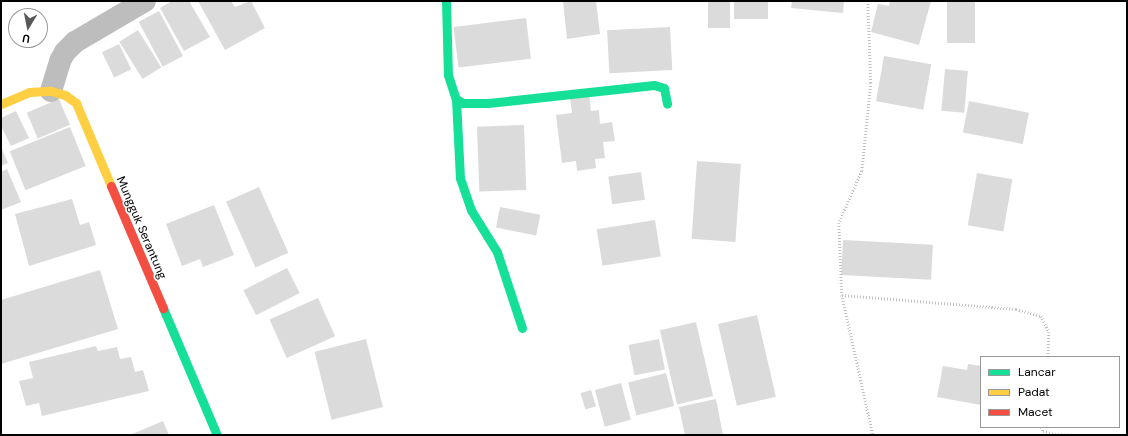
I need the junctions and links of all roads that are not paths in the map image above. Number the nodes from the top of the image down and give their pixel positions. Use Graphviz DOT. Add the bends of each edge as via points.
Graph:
graph roads {
  1 [pos="145,1"];
  2 [pos="446,1"];
  3 [pos="51,91"];
  4 [pos="456,99"];
  5 [pos="1,104"];
  6 [pos="667,104"];
  7 [pos="522,328"];
  8 [pos="217,435"];
  1 -- 3 [label="street" via="75,42 60,61"];
  2 -- 4 [label="street" via="448,76"];
  3 -- 5 [label="street, Mungguk Serantung" via="29,92"];
  3 -- 8 [label="street, Mungguk Serantung" via="65,95 76,103"];
  4 -- 6 [label="street" via="469,104 488,103 654,85 664,88"];
  4 -- 7 [label="street" via="460,178 472,210 497,252"];
}
